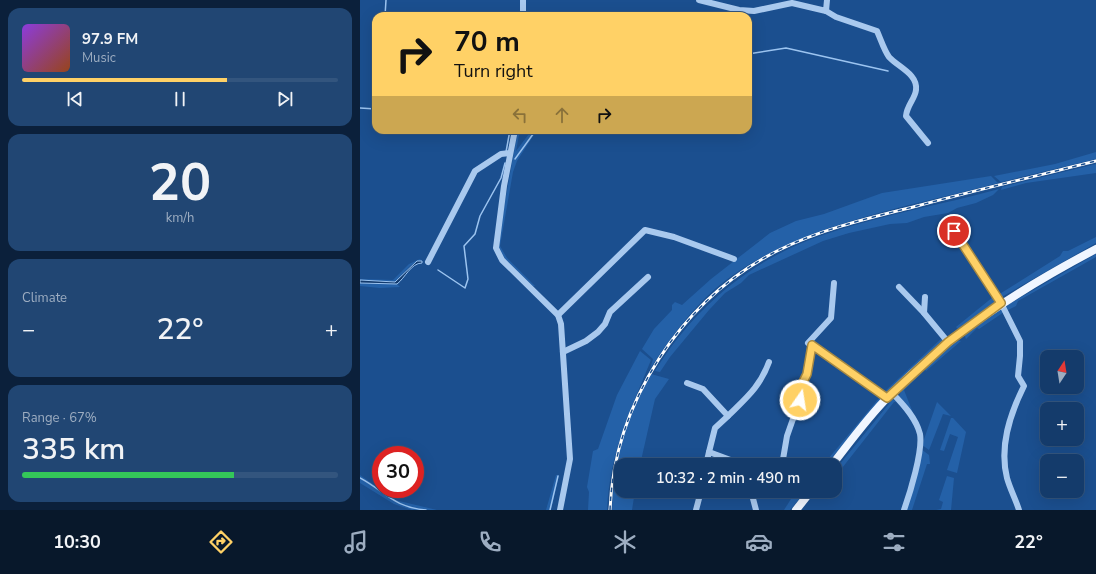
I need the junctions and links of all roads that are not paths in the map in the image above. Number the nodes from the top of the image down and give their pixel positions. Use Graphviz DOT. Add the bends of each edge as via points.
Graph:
graph roads {
  1 [pos="523,0"];
  2 [pos="699,0"];
  3 [pos="827,0"];
  4 [pos="826,11"];
  5 [pos="523,12"];
  6 [pos="514,134"];
  7 [pos="928,143"];
  8 [pos="510,153"];
  9 [pos="954,231"];
  10 [pos="1096,249"];
  11 [pos="734,258"];
  12 [pos="428,262"];
  13 [pos="648,277"];
  14 [pos="834,283"];
  15 [pos="899,287"];
  16 [pos="924,297"];
  17 [pos="1001,303"];
  18 [pos="924,313"];
  19 [pos="558,315"];
  20 [pos="948,342"];
  21 [pos="812,345"];
  22 [pos="563,352"];
  23 [pos="769,362"];
  24 [pos="687,383"];
  25 [pos="889,395"];
  26 [pos="728,416"];
  27 [pos="709,452"];
  28 [pos="708,458"];
  29 [pos="725,458"];
  30 [pos="783,458"];
  31 [pos="838,458"];
  32 [pos="699,498"];
  33 [pos="753,498"];
  34 [pos="805,498"];
  35 [pos="560,510"];
  36 [pos="696,510"];
  37 [pos="756,510"];
  38 [pos="796,510"];
  39 [pos="904,510"];
  40 [pos="1019,510"];
  1 -- 5 [label="street"];
  2 -- 4 [label="street" via="739,10 754,11 792,3"];
  3 -- 4 [label="street"];
  4 -- 7 [label="street" via="876,31 890,58 916,82 916,90 908,105 906,116"];
  6 -- 8 [label="street"];
  8 -- 12 [label="street" via="501,154 475,171"];
  8 -- 19 [label="street" via="495,241 497,254"];
  9 -- 17 [label="street"];
  10 -- 17 [label="main road"];
  11 -- 19 [label="street" via="674,237 645,230"];
  13 -- 22 [label="street" via="610,312 598,332 571,350"];
  14 -- 21 [label="street" via="831,318 808,343"];
  15 -- 18 [label="street"];
  16 -- 18 [label="street"];
  17 -- 20 [label="main road"];
  17 -- 40 [label="street" via="1020,341 1018,376 1024,386 1013,409 1005,446 1007,478"];
  18 -- 20 [label="street"];
  19 -- 22 [label="street"];
  20 -- 25 [label="main road"];
  21 -- 25 [label="street"];
  21 -- 30 [label="street" via="808,369 801,386 800,400"];
  22 -- 35 [label="street" via="570,459"];
  23 -- 26 [label="street" via="764,378 757,388"];
  24 -- 26 [label="street" via="703,389"];
  25 -- 31 [label="main road"];
  25 -- 39 [label="street" via="907,409 920,433 920,447"];
  26 -- 27 [label="street" via="715,428"];
  27 -- 28 [label="street"];
  27 -- 29 [label="street"];
  32 -- 36 [label="street"];
  33 -- 37 [label="street"];
  34 -- 38 [label="main road"];
}
